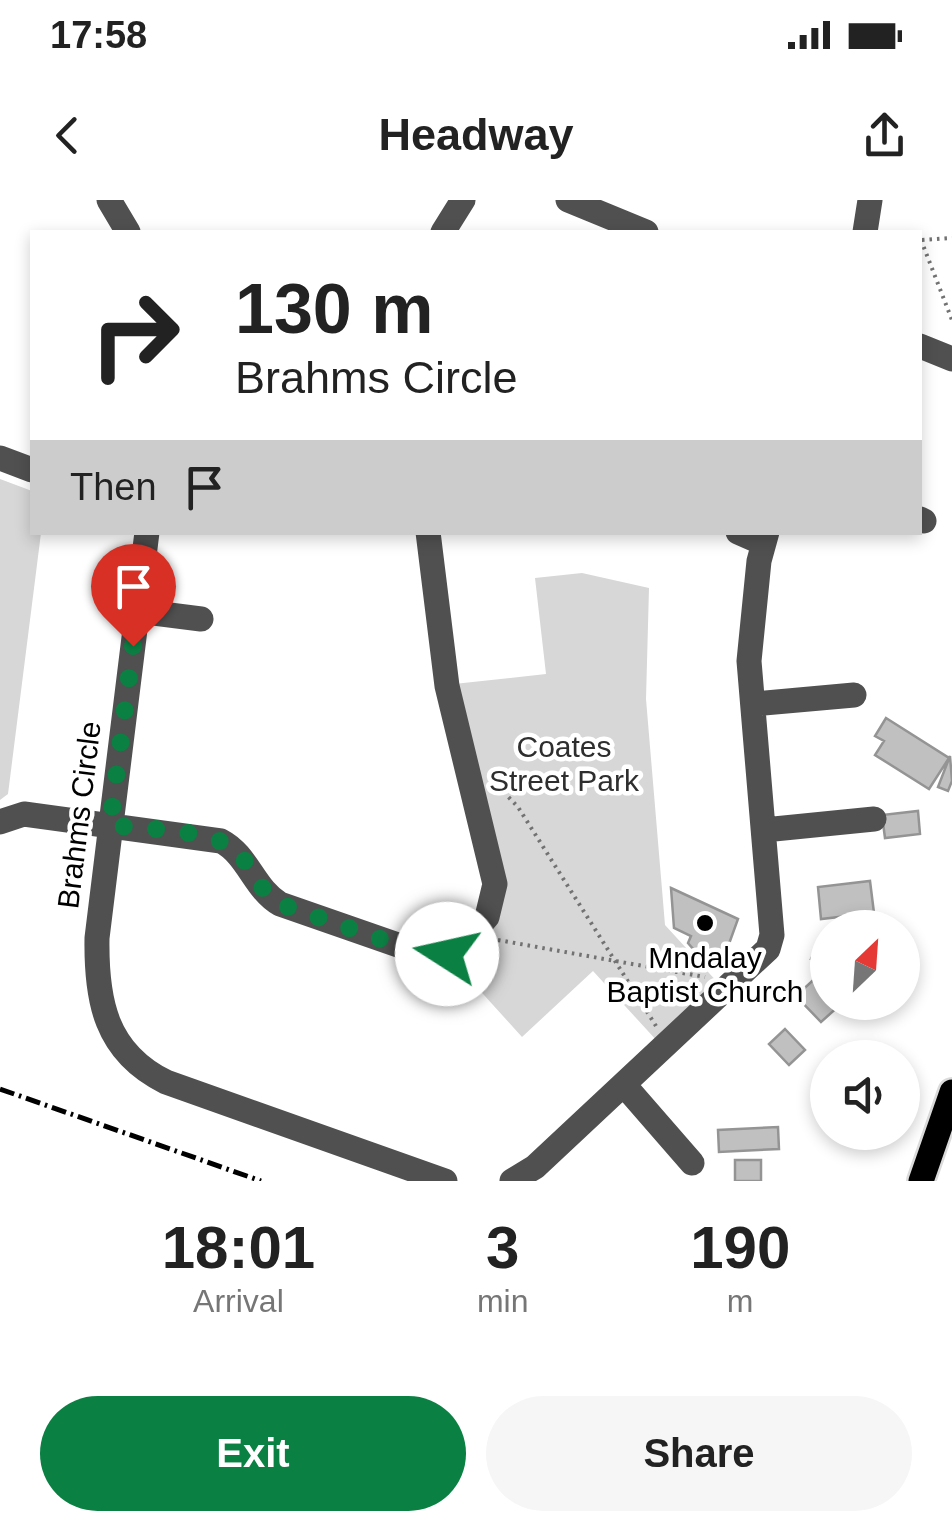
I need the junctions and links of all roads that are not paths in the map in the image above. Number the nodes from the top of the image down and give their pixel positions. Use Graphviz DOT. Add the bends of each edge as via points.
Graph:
graph roads {
  1 [pos="110,200"];
  2 [pos="463,200"];
  3 [pos="870,200"];
  4 [pos="579,213"];
  5 [pos="452,229"];
  6 [pos="127,230"];
  7 [pos="639,230"];
  8 [pos="865,230"];
  9 [pos="922,347"];
  10 [pos="952,359"];
  11 [pos="0,458"];
  12 [pos="30,469"];
  13 [pos="147,535"];
  14 [pos="428,535"];
  15 [pos="765,538"];
  16 [pos="138,610"];
  17 [pos="201,618"];
  18 [pos="854,695"];
  19 [pos="753,704"];
  20 [pos="874,818"];
  21 [pos="0,822"];
  22 [pos="110,825"];
  23 [pos="764,830"];
  24 [pos="624,1086"];
  25 [pos="952,1092"];
  26 [pos="692,1163"];
  27 [pos="445,1181"];
  28 [pos="512,1181"];
  29 [pos="922,1181"];
  1 -- 6 [label="street"];
  2 -- 5 [label="street"];
  3 -- 8 [label="street"];
  4 -- 7 [label="street"];
  9 -- 10 [label="street"];
  11 -- 12 [label="street"];
  13 -- 16 [label="street, Brahms Circle"];
  14 -- 22 [label="street" via="447,686 495,884 487,917 458,950 418,952 280,904 220,841"];
  15 -- 19 [label="street" via="750,642"];
  16 -- 17 [label="street"];
  16 -- 22 [label="street, Brahms Circle"];
  18 -- 19 [label="street"];
  19 -- 23 [label="street"];
  20 -- 23 [label="street"];
  21 -- 22 [label="street" via="24,814"];
  22 -- 27 [label="street, Brahms Circle" via="97,938 98,997 106,1024 131,1059 166,1082"];
  23 -- 24 [label="street" via="771,942 764,955"];
  24 -- 26 [label="street"];
  24 -- 28 [label="street"];
  25 -- 29 [label="main road"];
}
